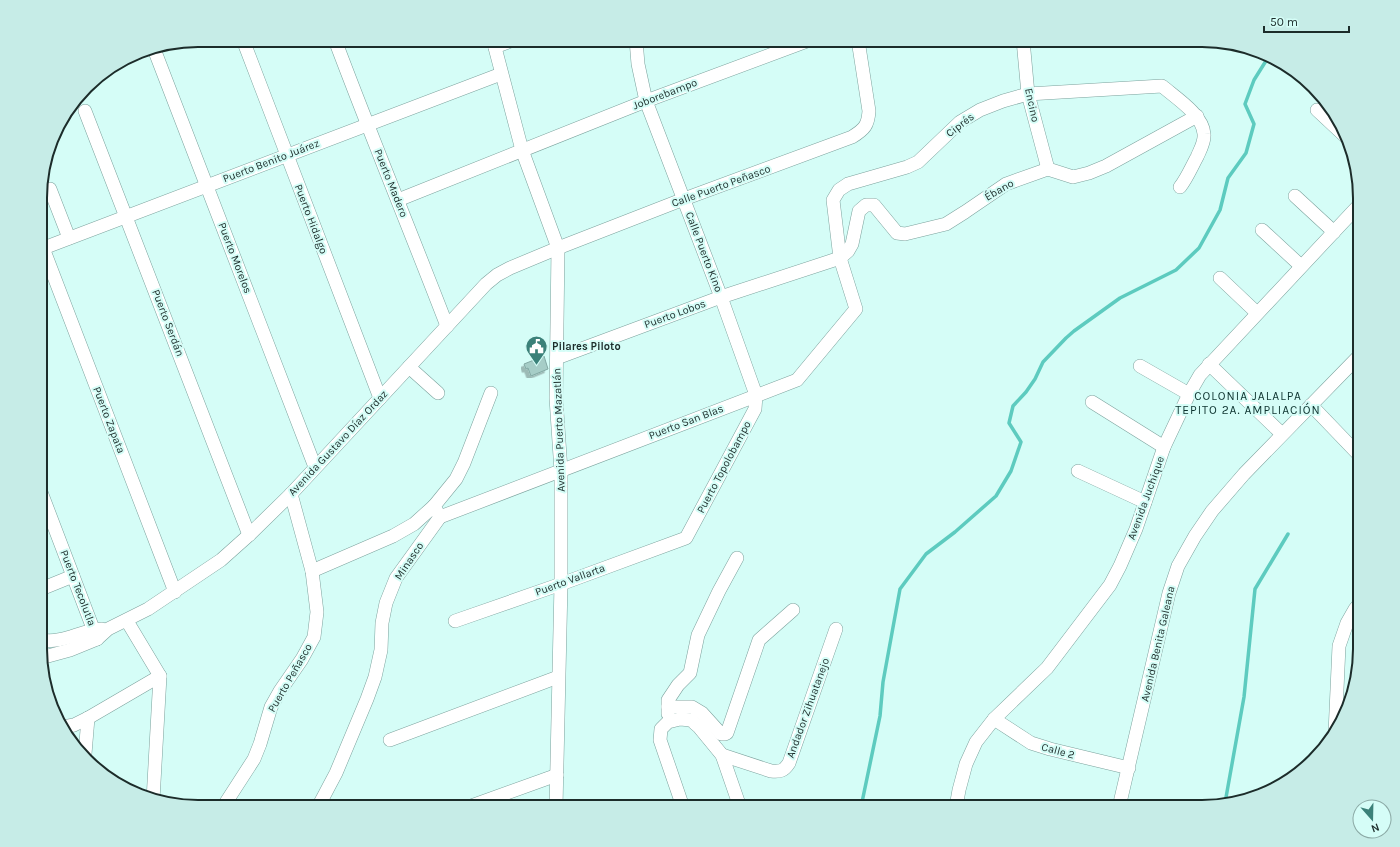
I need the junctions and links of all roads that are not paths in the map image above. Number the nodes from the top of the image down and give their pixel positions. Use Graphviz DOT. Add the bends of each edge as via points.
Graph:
graph roads {
  1 [pos="246,47"];
  2 [pos="341,47"];
  3 [pos="495,47"];
  4 [pos="637,47"];
  5 [pos="791,47"];
  6 [pos="859,47"];
  7 [pos="1024,47"];
  8 [pos="156,53"];
  9 [pos="501,74"];
  10 [pos="1028,94"];
  11 [pos="646,101"];
  12 [pos="1317,110"];
  13 [pos="86,111"];
  14 [pos="1197,116"];
  15 [pos="367,125"];
  16 [pos="1335,127"];
  17 [pos="522,150"];
  18 [pos="287,155"];
  19 [pos="1048,169"];
  20 [pos="207,186"];
  21 [pos="1180,187"];
  22 [pos="50,189"];
  23 [pos="1295,196"];
  24 [pos="684,199"];
  25 [pos="398,200"];
  26 [pos="1353,212"];
  27 [pos="126,216"];
  28 [pos="1262,230"];
  29 [pos="1334,232"];
  30 [pos="69,238"];
  31 [pos="47,246"];
  32 [pos="558,248"];
  33 [pos="840,258"];
  34 [pos="47,261"];
  35 [pos="1301,266"];
  36 [pos="1220,278"];
  37 [pos="721,297"];
  38 [pos="1257,313"];
  39 [pos="447,326"];
  40 [pos="558,358"];
  41 [pos="1353,362"];
  42 [pos="1209,364"];
  43 [pos="1140,366"];
  44 [pos="409,367"];
  45 [pos="438,393"];
  46 [pos="491,393"];
  47 [pos="1189,394"];
  48 [pos="756,395"];
  49 [pos="380,398"];
  50 [pos="1092,402"];
  51 [pos="1311,405"];
  52 [pos="1282,434"];
  53 [pos="1164,447"];
  54 [pos="1353,450"];
  55 [pos="315,467"];
  56 [pos="1078,470"];
  57 [pos="561,471"];
  58 [pos="291,494"];
  59 [pos="1145,502"];
  60 [pos="47,508"];
  61 [pos="437,511"];
  62 [pos="249,535"];
  63 [pos="686,538"];
  64 [pos="737,558"];
  65 [pos="312,571"];
  66 [pos="73,576"];
  67 [pos="561,584"];
  68 [pos="47,587"];
  69 [pos="175,592"];
  70 [pos="793,610"];
  71 [pos="1353,612"];
  72 [pos="127,621"];
  73 [pos="455,621"];
  74 [pos="836,629"];
  75 [pos="95,635"];
  76 [pos="47,641"];
  77 [pos="47,656"];
  78 [pos="160,676"];
  79 [pos="558,677"];
  80 [pos="668,706"];
  81 [pos="88,718"];
  82 [pos="994,719"];
  83 [pos="1336,719"];
  84 [pos="668,722"];
  85 [pos="68,726"];
  86 [pos="390,740"];
  87 [pos="85,750"];
  88 [pos="722,754"];
  89 [pos="1129,768"];
  90 [pos="557,776"];
  91 [pos="153,793"];
  92 [pos="228,800"];
  93 [pos="322,800"];
  94 [pos="488,800"];
  95 [pos="556,800"];
  96 [pos="681,800"];
  97 [pos="738,800"];
  98 [pos="957,800"];
  99 [pos="1121,800"];
  1 -- 18 [label="street, Puerto Hidalgo"];
  2 -- 15 [label="street, Puerto Madero"];
  3 -- 9 [label="street, Avenida Puerto Mazatlán"];
  4 -- 11 [label="street, Calle Puerto Kino"];
  5 -- 11 [label="street, Joborebampo"];
  6 -- 24 [label="street, Calle Puerto Peñasco" via="869,111 868,122 862,131 852,137"];
  7 -- 10 [label="street, Encino"];
  8 -- 20 [label="street, Puerto Morelos"];
  9 -- 15 [label="street, Puerto Benito Juárez"];
  9 -- 17 [label="street, Avenida Puerto Mazatlán"];
  10 -- 14 [label="street, Ciprés" via="1162,86"];
  10 -- 19 [label="street, Encino"];
  10 -- 33 [label="street, Ciprés" via="1003,101 960,122 918,162 848,184 839,190 833,200"];
  11 -- 17 [label="street, Joborebampo"];
  11 -- 24 [label="street, Calle Puerto Kino"];
  12 -- 16 [label="street"];
  13 -- 27 [label="street, Puerto Serdán"];
  14 -- 19 [label="street" via="1089,173 1073,177"];
  14 -- 21 [label="street" via="1205,135 1203,144"];
  15 -- 18 [label="street, Puerto Benito Juárez"];
  15 -- 25 [label="street, Puerto Madero"];
  17 -- 25 [label="street, Joborebampo"];
  17 -- 32 [label="street, Avenida Puerto Mazatlán"];
  18 -- 20 [label="street, Puerto Benito Juárez"];
  18 -- 49 [label="street, Puerto Hidalgo"];
  19 -- 33 [label="street, Ébano" via="1006,184 946,224 904,234 898,233 874,205 866,205 859,211 852,244"];
  20 -- 27 [label="street, Puerto Benito Juárez"];
  20 -- 55 [label="street, Puerto Morelos"];
  22 -- 30 [label="street"];
  23 -- 29 [label="street"];
  24 -- 32 [label="street, Calle Puerto Peñasco"];
  24 -- 37 [label="street, Calle Puerto Kino"];
  25 -- 39 [label="street, Puerto Madero"];
  26 -- 29 [label="street, Avenida Juchique"];
  27 -- 30 [label="street, Puerto Benito Juárez"];
  27 -- 62 [label="street, Puerto Serdán"];
  28 -- 35 [label="street"];
  29 -- 35 [label="street, Avenida Juchique"];
  30 -- 31 [label="street, Puerto Benito Juárez"];
  32 -- 39 [label="street, Avenida Gustavo Díaz Ordaz" via="497,275"];
  32 -- 40 [label="street, Avenida Puerto Mazatlán"];
  33 -- 37 [label="street, Puerto Lobos"];
  33 -- 48 [label="street, Puerto San Blas" via="856,309 797,380"];
  34 -- 69 [label="street, Puerto Zapata"];
  35 -- 38 [label="street, Avenida Juchique"];
  36 -- 38 [label="street"];
  37 -- 40 [label="street, Puerto Lobos"];
  37 -- 48 [label="street, Calle Puerto Kino"];
  38 -- 42 [label="street, Avenida Juchique"];
  39 -- 44 [label="street, Avenida Gustavo Díaz Ordaz"];
  40 -- 57 [label="street, Avenida Puerto Mazatlán" via="556,398"];
  41 -- 51 [label="street, Avenida Benita Galeana"];
  42 -- 47 [label="street, Avenida Juchique"];
  42 -- 52 [label="street"];
  43 -- 47 [label="street"];
  44 -- 45 [label="street"];
  44 -- 49 [label="street, Avenida Gustavo Díaz Ordaz"];
  46 -- 61 [label="street, Minasco" via="459,474"];
  47 -- 53 [label="street, Avenida Juchique"];
  48 -- 57 [label="street, Puerto San Blas"];
  48 -- 63 [label="street, Puerto Topolobampo" via="755,409"];
  49 -- 55 [label="street, Avenida Gustavo Díaz Ordaz"];
  50 -- 53 [label="street"];
  51 -- 52 [label="street, Avenida Benita Galeana"];
  51 -- 54 [label="street"];
  52 -- 89 [label="street, Avenida Benita Galeana" via="1212,511 1178,566 1169,593"];
  53 -- 59 [label="street, Avenida Juchique"];
  55 -- 58 [label="street, Avenida Gustavo Díaz Ordaz"];
  56 -- 59 [label="street"];
  57 -- 61 [label="street, Puerto San Blas"];
  57 -- 67 [label="street, Avenida Puerto Mazatlán"];
  58 -- 62 [label="street, Avenida Gustavo Díaz Ordaz"];
  58 -- 65 [label="street, Puerto Peñasco"];
  59 -- 82 [label="street, Avenida Juchique" via="1136,529 1110,585 1047,668"];
  60 -- 66 [label="street, Puerto Tecolutla"];
  61 -- 65 [label="street" via="393,536"];
  61 -- 93 [label="street, Minasco" via="396,578 386,603 375,677 336,773"];
  62 -- 69 [label="street, Avenida Gustavo Díaz Ordaz" via="221,560"];
  63 -- 67 [label="street, Puerto Vallarta"];
  64 -- 80 [label="street" via="698,635 690,673 668,700"];
  65 -- 92 [label="street, Puerto Peñasco" via="317,612 314,637 271,707 254,759"];
  66 -- 68 [label="street"];
  66 -- 75 [label="street, Puerto Tecolutla"];
  67 -- 73 [label="street, Puerto Vallarta"];
  67 -- 79 [label="street, Avenida Puerto Mazatlán"];
  69 -- 72 [label="street, Avenida Gustavo Díaz Ordaz"];
  70 -- 80 [label="street" via="758,640 727,733 721,734 702,713 692,707"];
  71 -- 83 [label="street" via="1340,646"];
  72 -- 75 [label="street, Avenida Gustavo Díaz Ordaz"];
  72 -- 78 [label="street"];
  74 -- 88 [label="street, Andador Zihuatanejo" via="785,769 771,771"];
  75 -- 76 [label="street, Avenida Gustavo Díaz Ordaz"];
  75 -- 77 [label="street, Avenida Gustavo Díaz Ordaz" via="70,650"];
  78 -- 81 [label="street"];
  78 -- 91 [label="street"];
  79 -- 86 [label="street"];
  79 -- 90 [label="street, Avenida Puerto Mazatlán"];
  80 -- 84 [label="street"];
  81 -- 85 [label="street"];
  81 -- 87 [label="street"];
  82 -- 89 [label="street, Calle 2" via="1031,743 1050,750"];
  82 -- 98 [label="street, Avenida Juchique" via="976,742 966,764"];
  84 -- 88 [label="street" via="691,720"];
  84 -- 96 [label="street" via="661,729 660,740"];
  88 -- 97 [label="street"];
  89 -- 99 [label="street, Avenida Benita Galeana"];
  90 -- 94 [label="street"];
  90 -- 95 [label="street, Avenida Puerto Mazatlán"];
}
